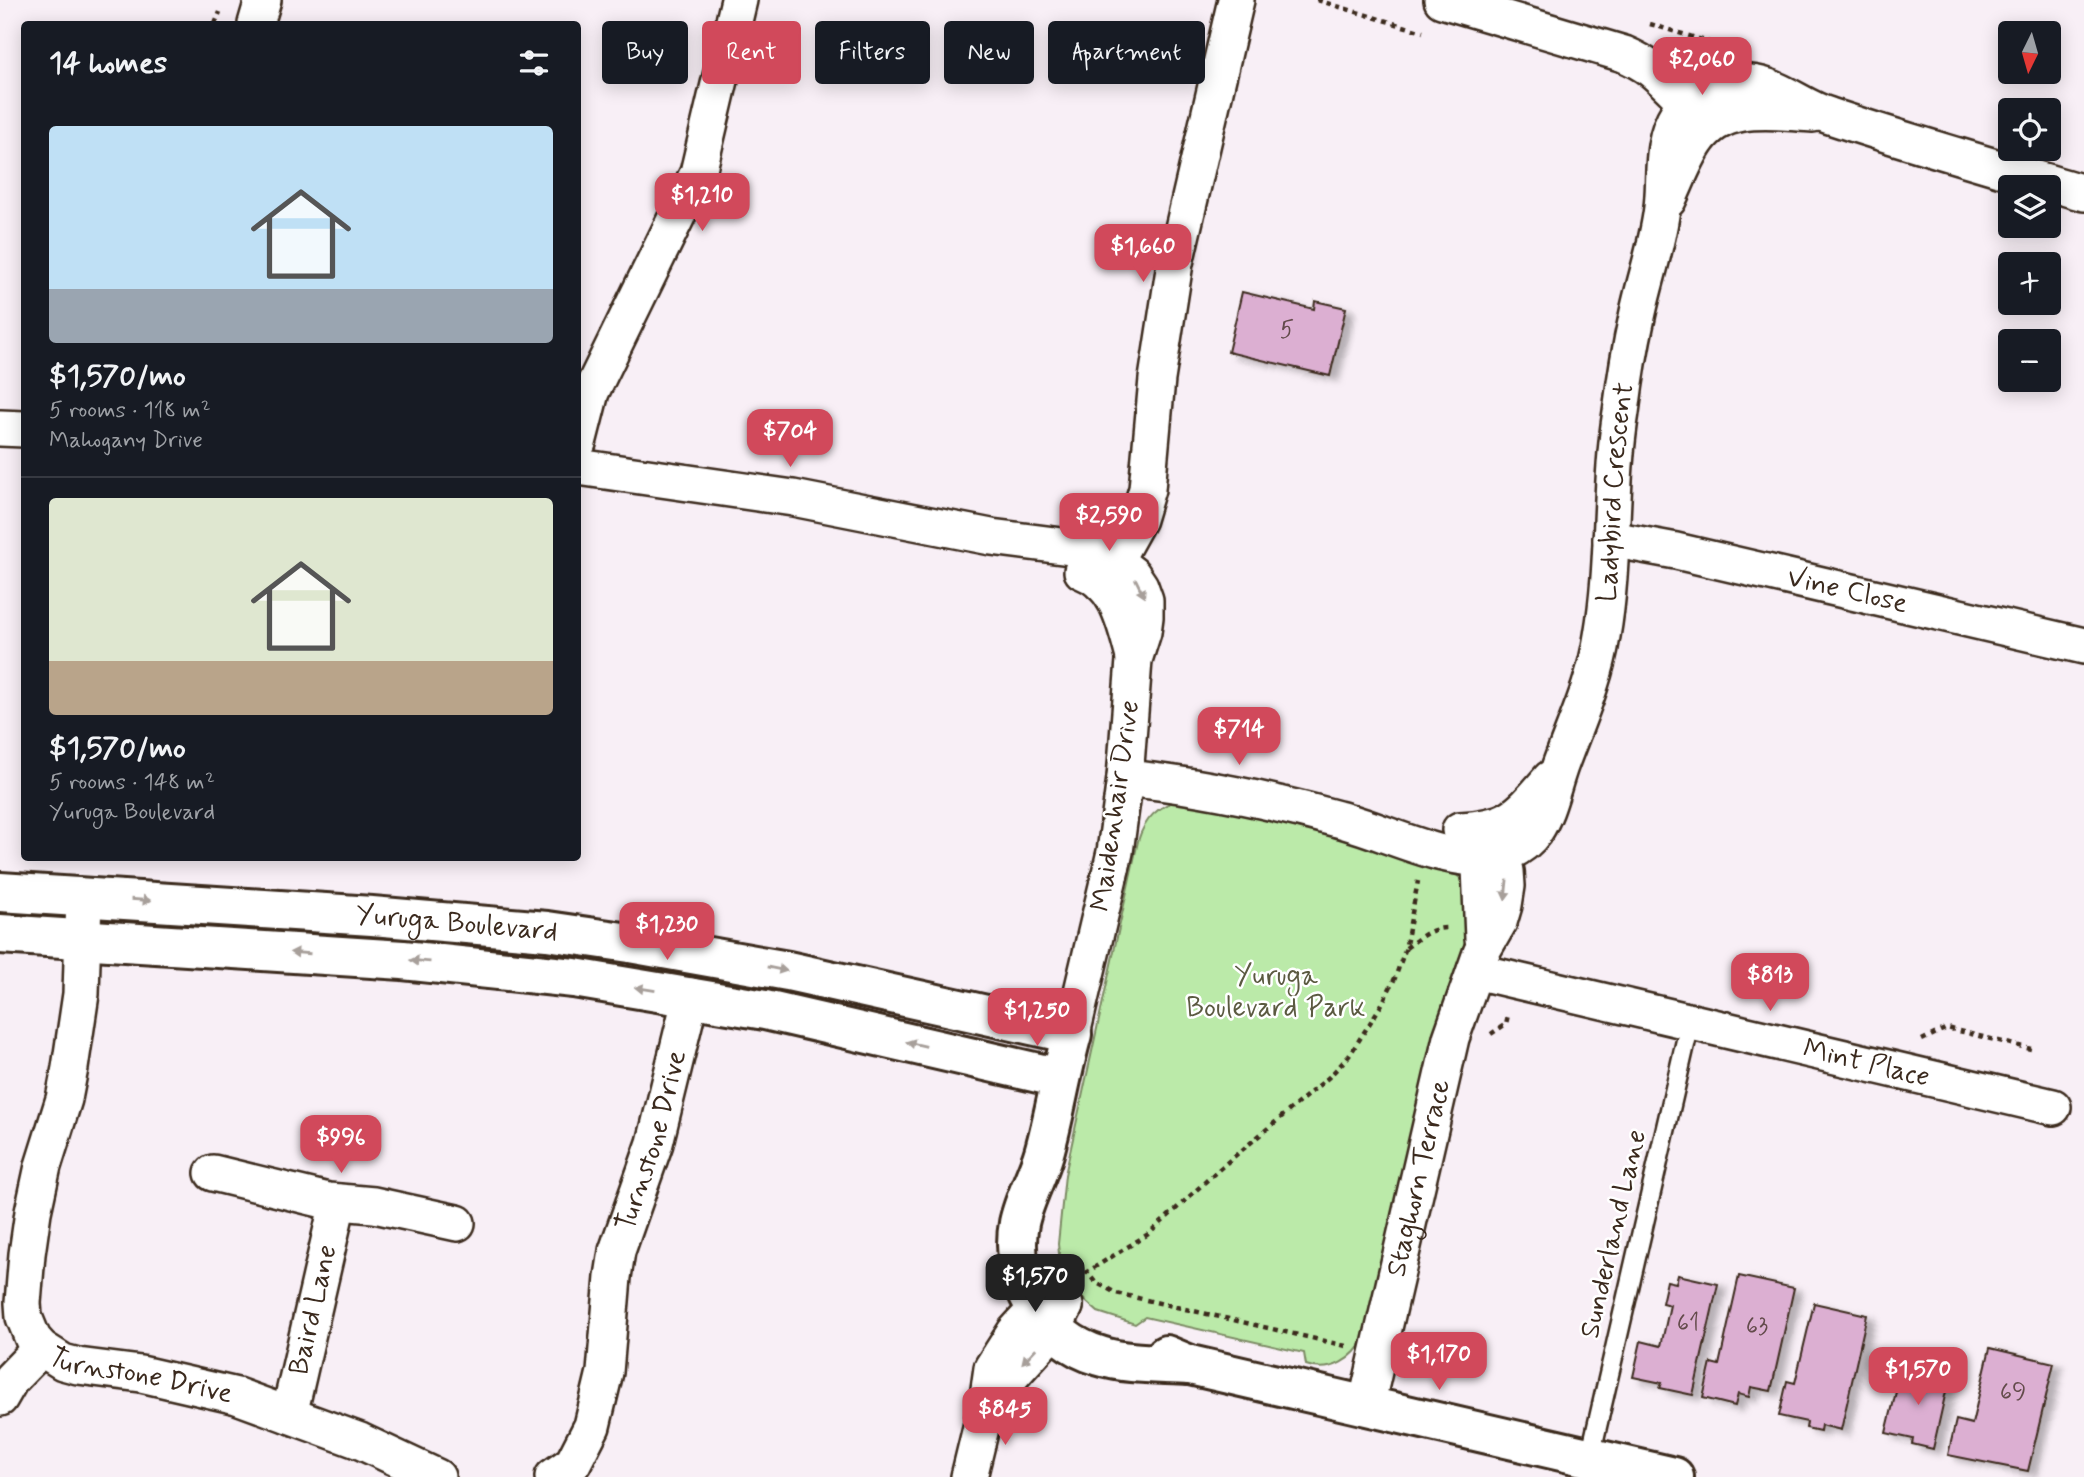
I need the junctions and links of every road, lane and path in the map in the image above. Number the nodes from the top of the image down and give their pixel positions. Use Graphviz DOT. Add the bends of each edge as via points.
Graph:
graph roads {
  1 [pos="263,0"];
  2 [pos="739,0"];
  3 [pos="1236,0"];
  4 [pos="1317,0"];
  5 [pos="1442,0"];
  6 [pos="257,21"];
  7 [pos="1425,33"];
  8 [pos="1700,113"];
  9 [pos="2084,193"];
  10 [pos="0,428"];
  11 [pos="21,429"];
  12 [pos="581,431"];
  13 [pos="581,467"];
  14 [pos="1611,539"];
  15 [pos="1109,572"];
  16 [pos="2084,646"];
  17 [pos="1125,778"];
  18 [pos="1487,847"];
  19 [pos="0,892"];
  20 [pos="84,897"];
  21 [pos="0,934"];
  22 [pos="84,939"];
  23 [pos="1478,962"];
  24 [pos="691,996"];
  25 [pos="1690,1023"];
  26 [pos="1072,1034"];
  27 [pos="1060,1078"];
  28 [pos="2053,1107"];
  29 [pos="213,1173"];
  30 [pos="338,1202"];
  31 [pos="457,1223"];
  32 [pos="1052,1315"];
  33 [pos="41,1348"];
  34 [pos="0,1398"];
  35 [pos="1366,1406"];
  36 [pos="289,1415"];
  37 [pos="1590,1457"];
  38 [pos="437,1477"];
  39 [pos="553,1477"];
  40 [pos="969,1477"];
  41 [pos="1674,1477"];
  1 -- 6 [label="street"];
  2 -- 12 [label="street" via="698,173 591,391"];
  3 -- 15 [label="street" via="1175,263 1157,379 1147,489 1138,519"];
  4 -- 7 [label="path"];
  5 -- 8 [label="street" via="1624,54 1657,72"];
  8 -- 9 [label="street" via="1824,115"];
  8 -- 14 [label="street, Ladybird Crescent" via="1697,140 1661,214 1636,322 1620,416"];
  10 -- 11 [label="street"];
  13 -- 15 [label="street, Maidenhair Drive" via="793,498 990,537 1086,549 1106,554"];
  14 -- 16 [label="street, Vine Close"];
  14 -- 18 [label="street, Ladybird Crescent" via="1607,604 1588,697 1559,768 1514,817 1500,825"];
  15 -- 17 [label="street, Maidenhair Drive" via="1132,574 1145,600 1143,632 1134,660"];
  17 -- 18 [label="street, Ladybird Crescent" via="1193,786 1342,820 1458,830"];
  17 -- 26 [label="street, Maidenhair Drive" via="1115,852"];
  18 -- 23 [label="street, Staghorn Terrace"];
  19 -- 20 [label="street, Yuruga Boulevard"];
  20 -- 22 [label="street, Turnstone Drive"];
  20 -- 26 [label="street, Yuruga Boulevard, one-way" via="441,920 561,933 788,971"];
  21 -- 22 [label="street, Yuruga Boulevard"];
  24 -- 22 [label="street, Yuruga Boulevard, one-way" via="480,966"];
  22 -- 33 [label="street, Turnstone Drive" via="70,1068 43,1166 27,1254 24,1317"];
  23 -- 25 [label="street, Mint Place"];
  23 -- 35 [label="street, Staghorn Terrace" via="1451,1038"];
  27 -- 24 [label="street, Yuruga Boulevard, one-way"];
  24 -- 39 [label="street, Turnstone Drive" via="655,1143 617,1251 605,1372 592,1426 573,1463"];
  25 -- 28 [label="street, Mint Place"];
  25 -- 37 [label="lane, Sunderland Lane"];
  26 -- 27 [label="street"];
  27 -- 32 [label="street" via="1044,1153 1023,1208 1017,1249 1028,1296"];
  29 -- 30 [label="street"];
  30 -- 31 [label="street"];
  30 -- 36 [label="street, Baird Lane"];
  32 -- 35 [label="street" via="1080,1348 1098,1356 1190,1365"];
  32 -- 40 [label="street" via="987,1403"];
  33 -- 34 [label="street" via="11,1379"];
  33 -- 36 [label="street, Turnstone Drive" via="63,1362 188,1383"];
  35 -- 37 [label="street"];
  36 -- 38 [label="street, Turnstone Drive"];
  37 -- 41 [label="street"];
}
